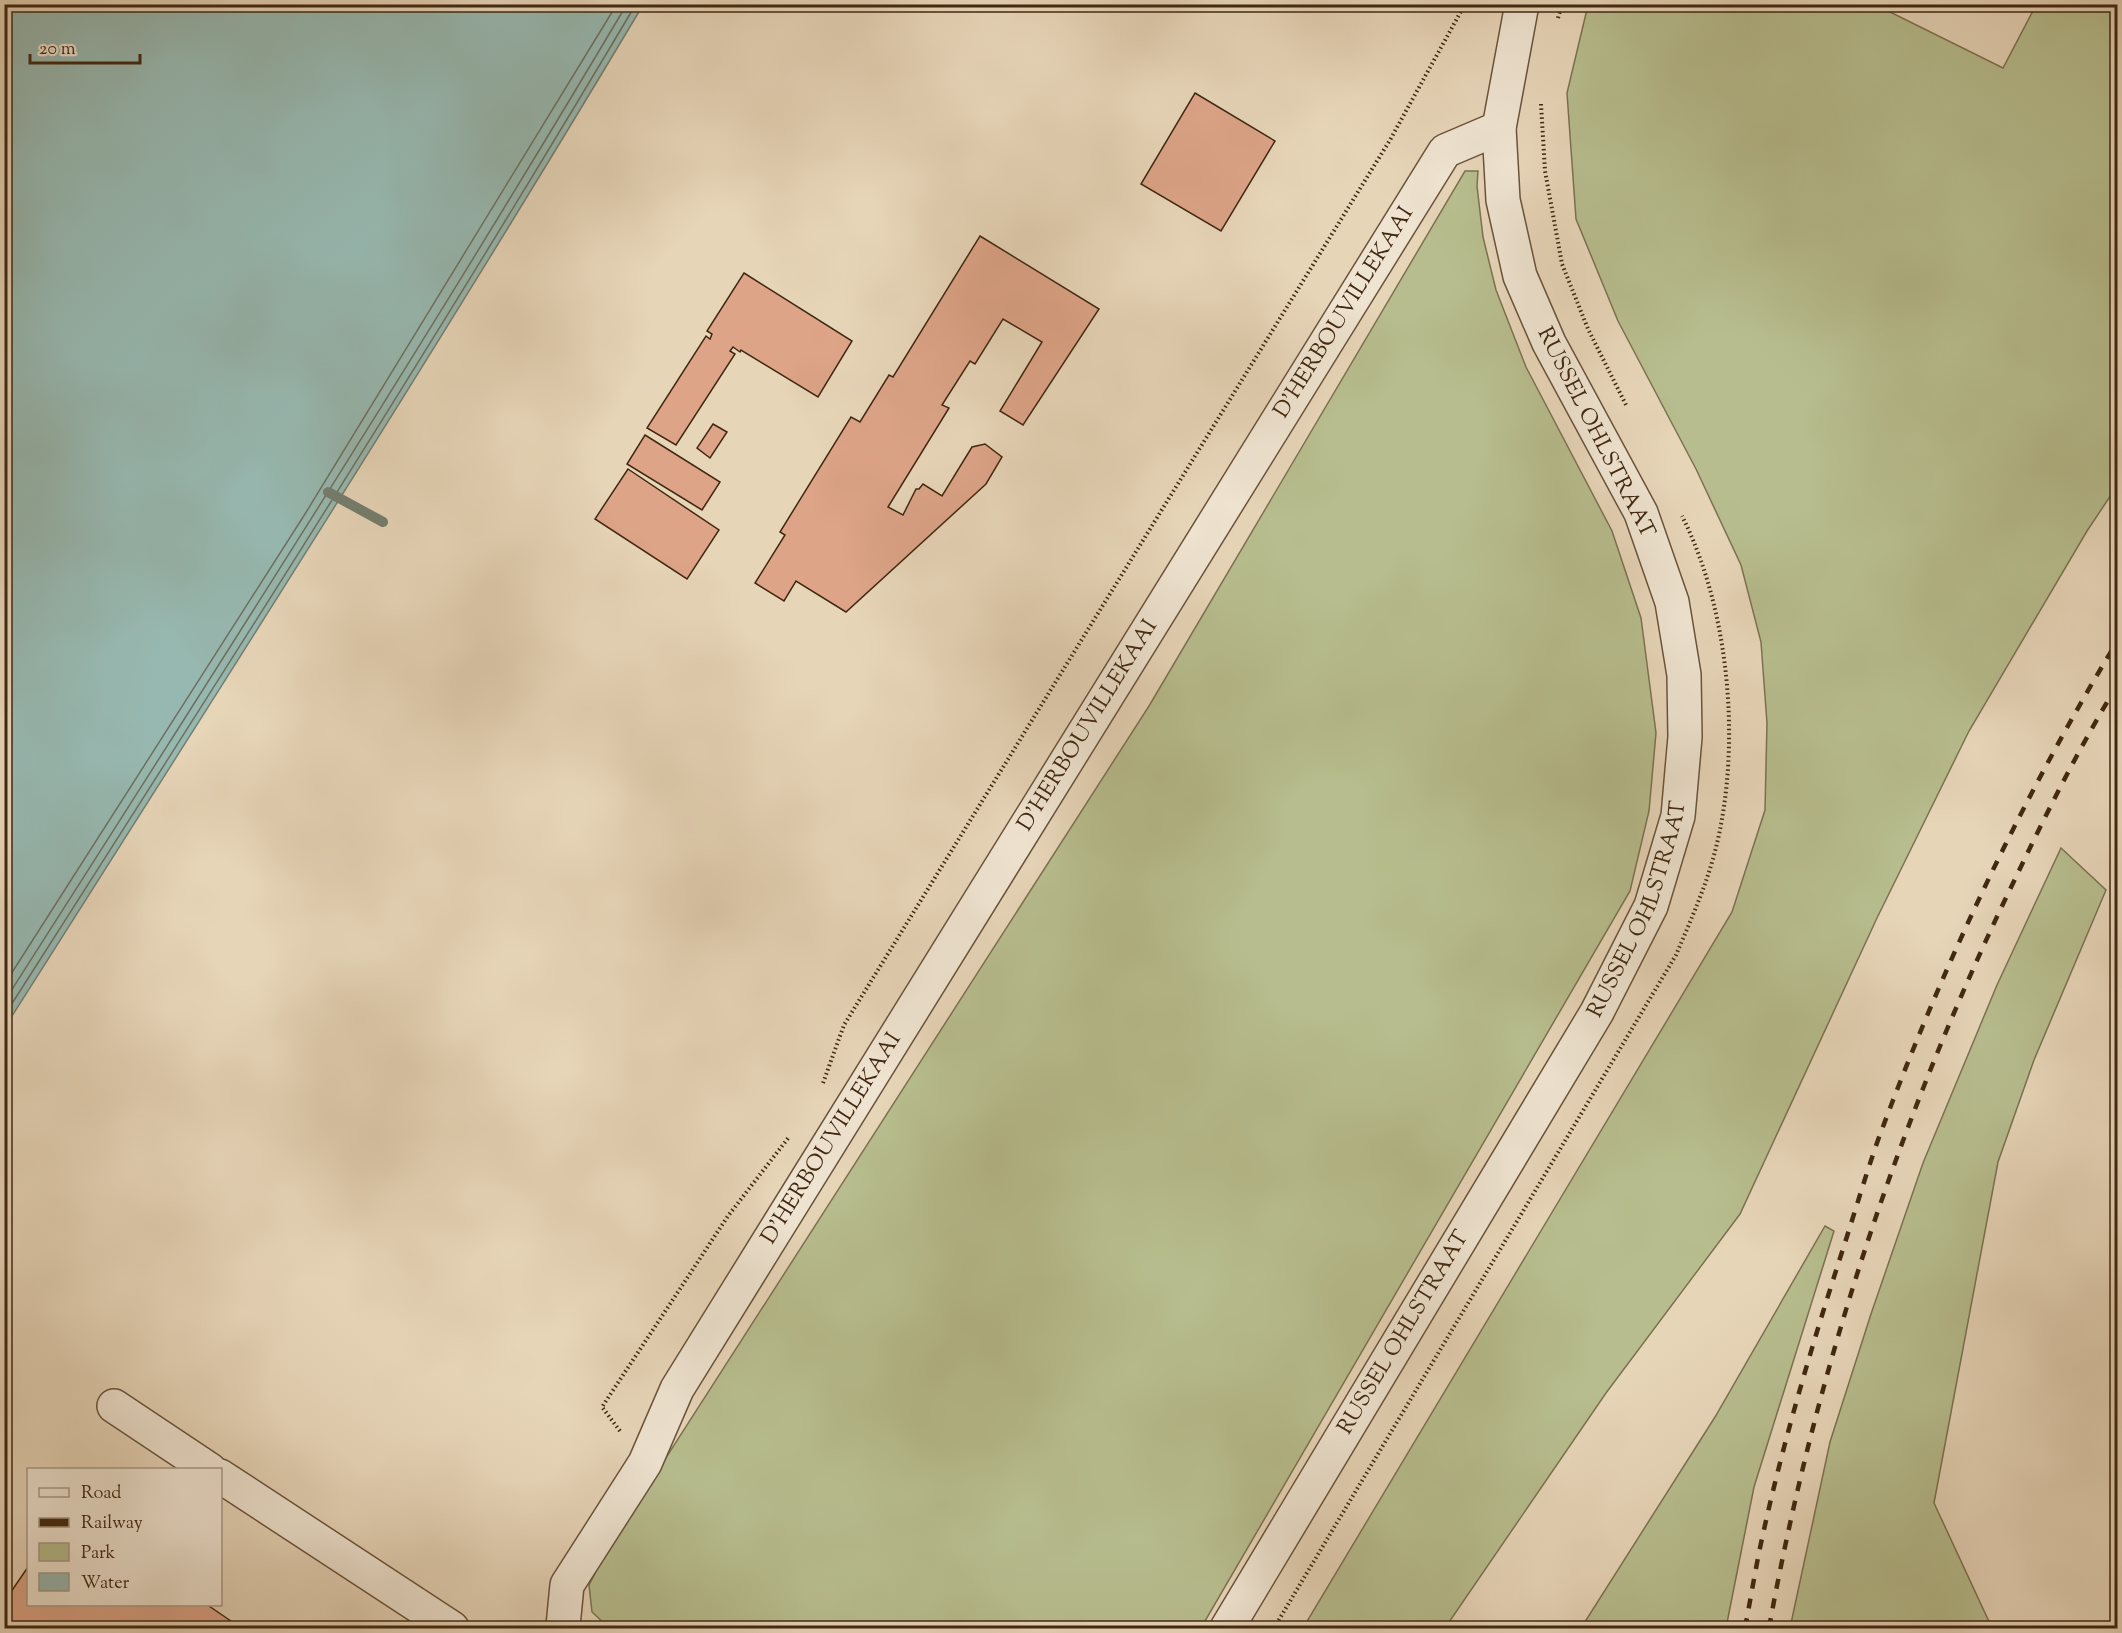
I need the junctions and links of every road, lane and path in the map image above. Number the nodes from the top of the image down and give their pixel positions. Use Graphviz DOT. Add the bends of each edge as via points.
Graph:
graph roads {
  1 [pos="1465,4"];
  2 [pos="1522,4"];
  3 [pos="1562,4"];
  4 [pos="1556,27"];
  5 [pos="1540,93"];
  6 [pos="1499,128"];
  7 [pos="1629,411"];
  8 [pos="1682,515"];
  9 [pos="819,1092"];
  10 [pos="793,1131"];
  11 [pos="114,1406"];
  12 [pos="645,1463"];
  13 [pos="207,1468"];
  14 [pos="222,1477"];
  15 [pos="563,1628"];
  16 [pos="452,1629"];
  17 [pos="1227,1629"];
  18 [pos="1274,1629"];
  1 -- 9 [label="path, D'HERBOUVILLEKAAI" via="1390,140 844,1025"];
  2 -- 6 [label="street"];
  3 -- 4 [label="path"];
  5 -- 7 [label="path" via="1545,171 1562,264 1588,329"];
  6 -- 12 [label="street, D'HERBOUVILLEKAAI" via="1445,151 677,1389"];
  6 -- 17 [label="street, RUSSEL OHLSTRAAT" via="1503,200 1520,276 1549,343 1641,513 1672,602 1684,675 1685,737 1678,816 1651,906 1597,1012"];
  8 -- 18 [label="path" via="1718,618 1730,709 1721,824 1708,874 1676,956"];
  10 -- 12 [label="path, D'HERBOUVILLEKAAI" via="728,1216 602,1407"];
  11 -- 13 [label="street"];
  12 -- 15 [label="street, D'HERBOUVILLEKAAI" via="567,1585"];
  14 -- 16 [label="street"];
}
